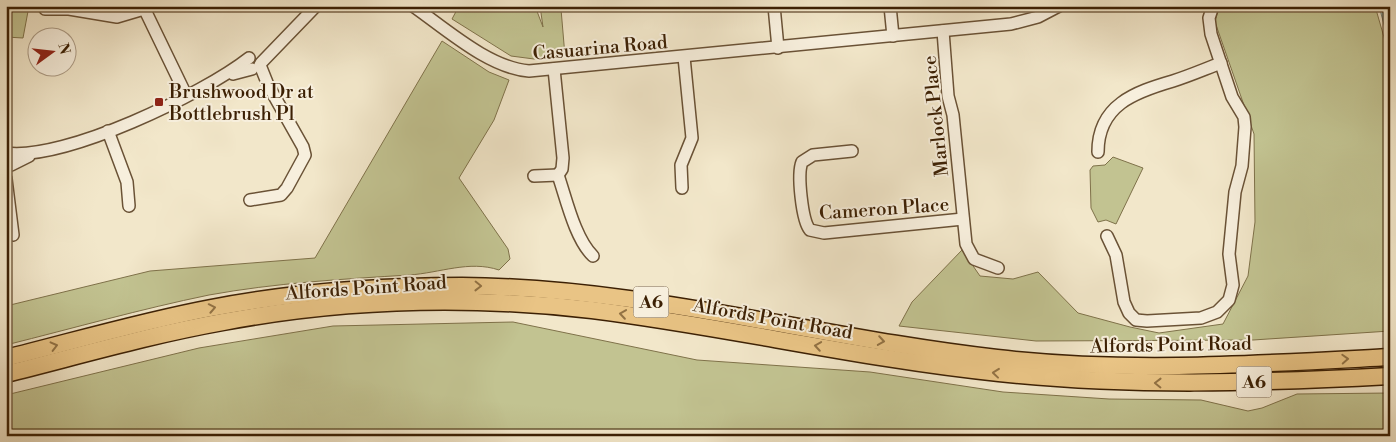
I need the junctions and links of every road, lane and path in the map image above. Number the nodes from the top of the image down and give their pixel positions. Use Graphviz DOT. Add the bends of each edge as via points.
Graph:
graph roads {
  1 [pos="316,6"];
  2 [pos="413,6"];
  3 [pos="774,6"];
  4 [pos="890,6"];
  5 [pos="1059,6"];
  6 [pos="1213,6"];
  7 [pos="143,8"];
  8 [pos="45,9"];
  9 [pos="943,31"];
  10 [pos="893,36"];
  11 [pos="778,48"];
  12 [pos="684,57"];
  13 [pos="1221,63"];
  14 [pos="255,64"];
  15 [pos="554,70"];
  16 [pos="186,95"];
  17 [pos="108,131"];
  18 [pos="852,151"];
  19 [pos="35,152"];
  20 [pos="1098,152"];
  21 [pos="6,153"];
  22 [pos="9,166"];
  23 [pos="558,175"];
  24 [pos="534,176"];
  25 [pos="7,182"];
  26 [pos="682,188"];
  27 [pos="250,200"];
  28 [pos="129,206"];
  29 [pos="963,219"];
  30 [pos="13,235"];
  31 [pos="1107,236"];
  32 [pos="592,256"];
  33 [pos="998,268"];
  34 [pos="1390,357"];
  35 [pos="6,358"];
  36 [pos="6,374"];
  37 [pos="1390,376"];
  1 -- 14 [label="street"];
  2 -- 15 [label="street, Casuarina Road" via="501,64 521,70"];
  3 -- 11 [label="street"];
  4 -- 10 [label="street"];
  5 -- 9 [label="street, Casuarina Road" via="1018,23"];
  6 -- 13 [label="street" via="1208,23"];
  7 -- 8 [label="street" via="117,17 68,9"];
  7 -- 16 [label="street"];
  9 -- 10 [label="street, Casuarina Road"];
  9 -- 29 [label="street, Marlock Place"];
  10 -- 11 [label="street, Casuarina Road"];
  11 -- 12 [label="street, Casuarina Road"];
  12 -- 15 [label="street, Casuarina Road"];
  12 -- 26 [label="street" via="692,138 682,158"];
  13 -- 20 [label="street" via="1146,89 1124,101 1102,126"];
  13 -- 31 [label="street" via="1245,128 1242,166 1235,185 1229,254 1233,285 1226,305 1213,315 1201,318 1136,320 1124,302 1116,256"];
  14 -- 16 [label="street"];
  14 -- 27 [label="street" via="303,146 305,155 281,195"];
  15 -- 23 [label="street" via="563,158"];
  16 -- 17 [label="street"];
  17 -- 19 [label="street"];
  17 -- 28 [label="street" via="124,174"];
  18 -- 29 [label="street, Cameron Place" via="813,155 802,162 804,218 810,230 824,233"];
  19 -- 21 [label="street"];
  19 -- 22 [label="street"];
  21 -- 22 [label="street" via="12,159"];
  22 -- 25 [label="street"];
  23 -- 24 [label="street"];
  23 -- 32 [label="street" via="575,225"];
  25 -- 30 [label="street"];
  29 -- 33 [label="street, Marlock Place" via="970,254 980,262"];
  35 -- 34 [label="highway, Alfords Point Road / A6, one-way" via="164,318 244,302 337,291 464,286 559,290 623,298 934,350 1028,361 1157,366"];
  37 -- 36 [label="highway, Alfords Point Road / A6, one-way" via="1301,381 1128,382 998,373 618,313 539,304 459,301 344,306 250,317 181,330"];
}
